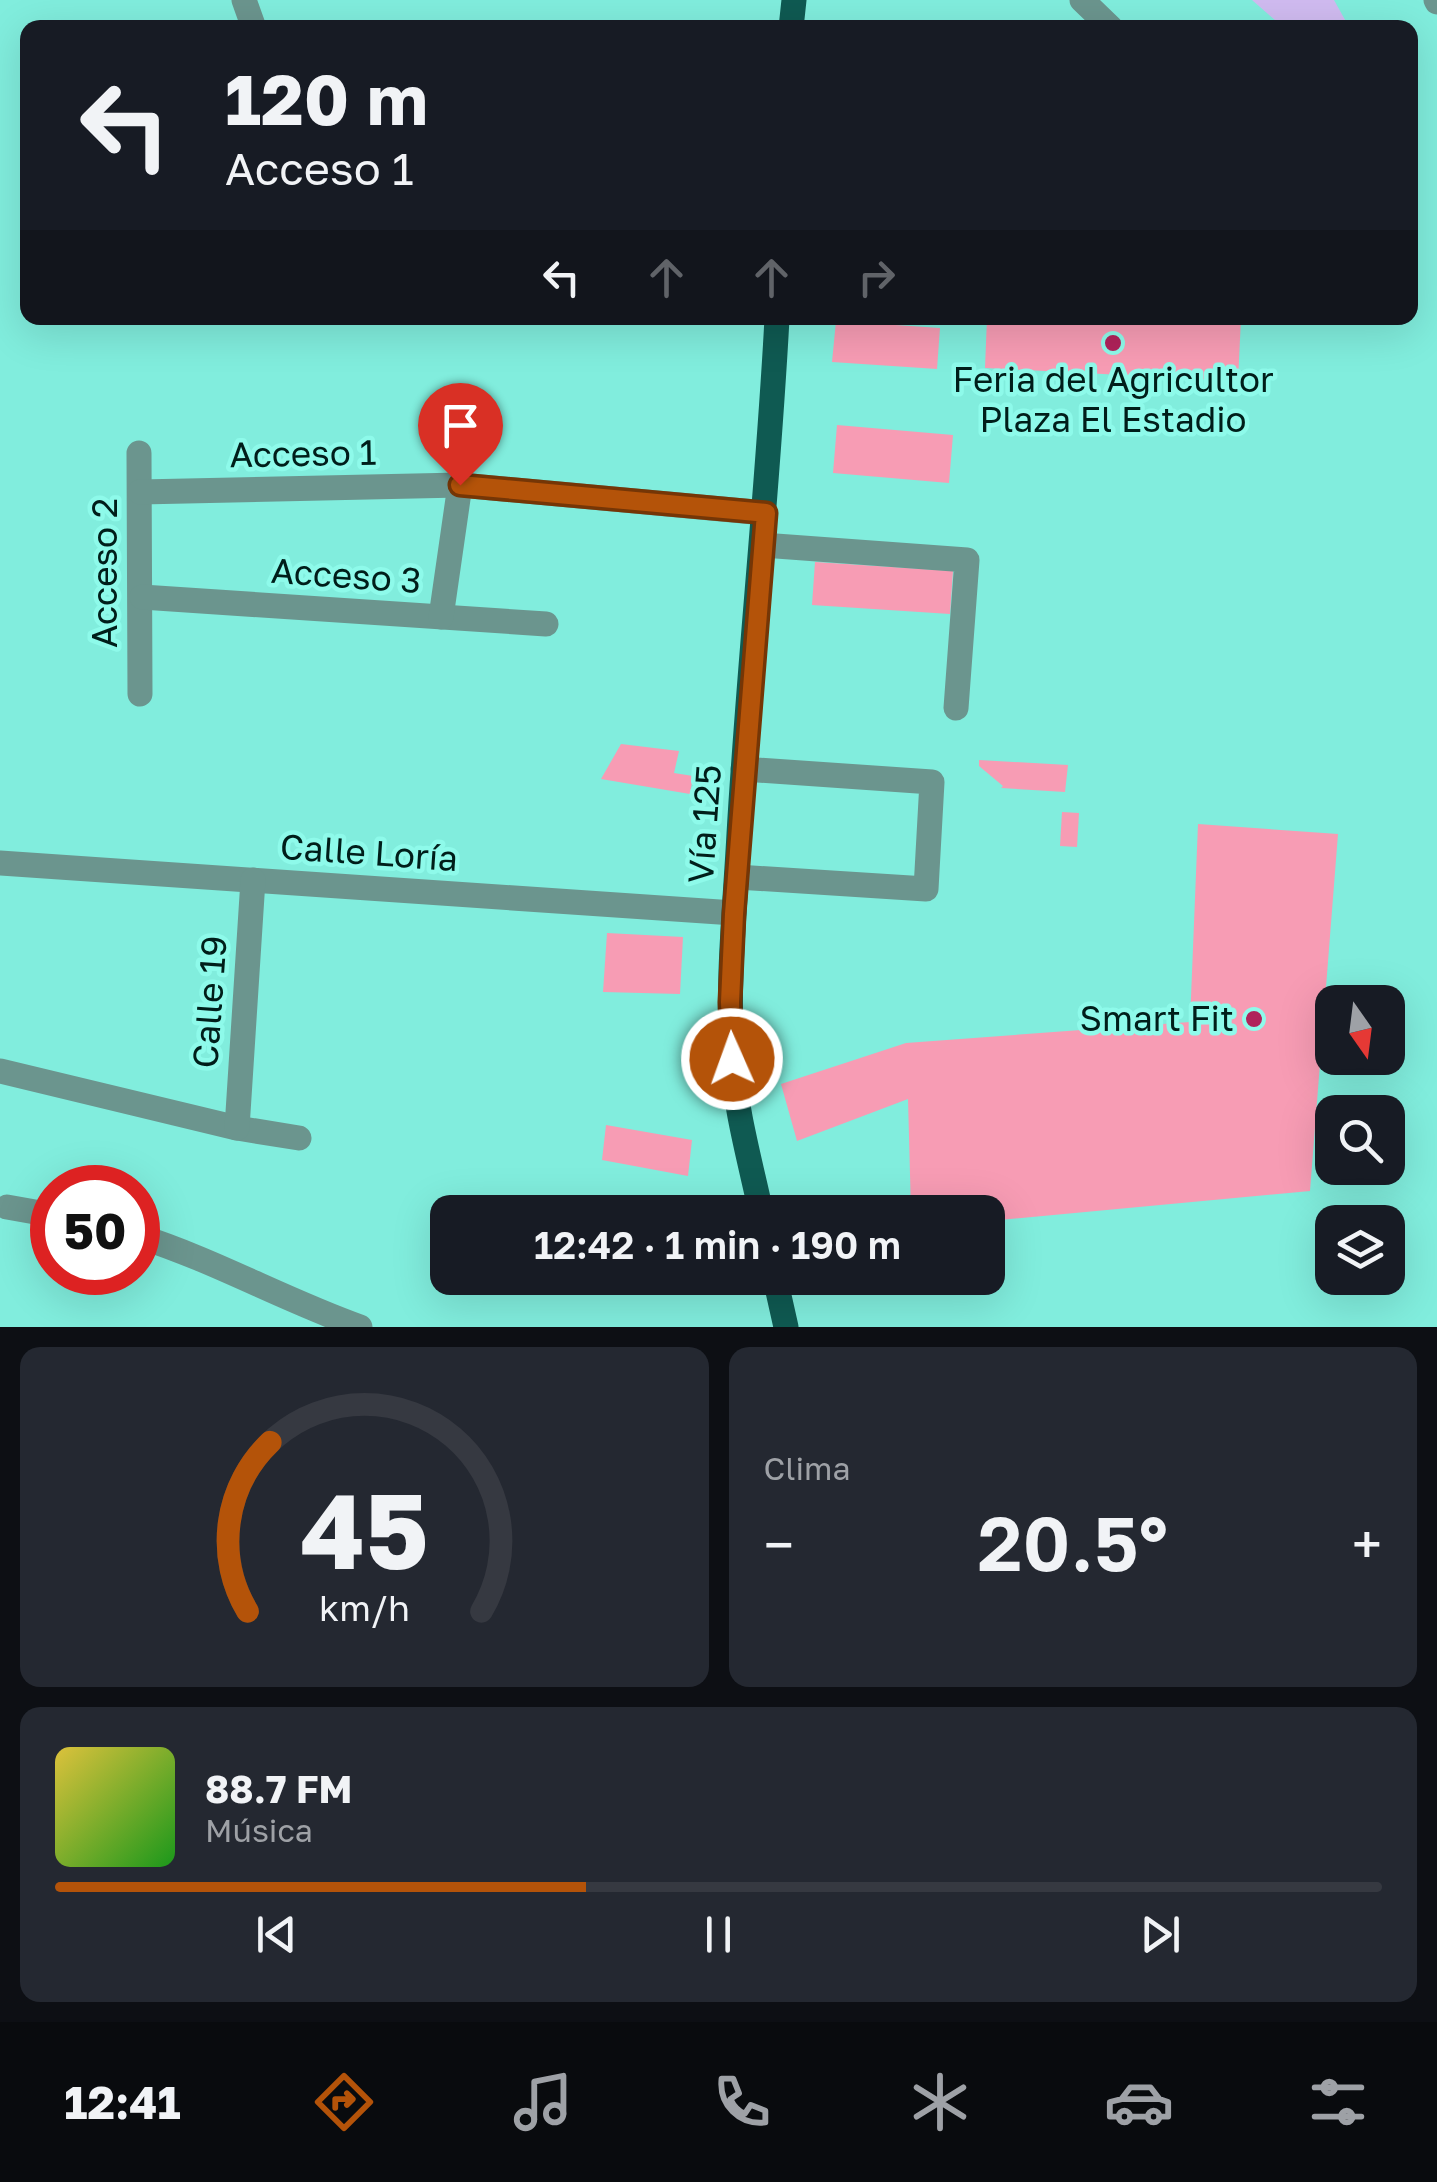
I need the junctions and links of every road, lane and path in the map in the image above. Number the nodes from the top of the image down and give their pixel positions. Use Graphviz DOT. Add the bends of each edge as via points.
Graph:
graph roads {
  1 [pos="1082,0"];
  2 [pos="1103,20"];
  3 [pos="777,325"];
  4 [pos="139,452"];
  5 [pos="460,485"];
  6 [pos="140,492"];
  7 [pos="766,513"];
  8 [pos="762,545"];
  9 [pos="142,597"];
  10 [pos="440,617"];
  11 [pos="546,624"];
  12 [pos="140,694"];
  13 [pos="956,708"];
  14 [pos="743,769"];
  15 [pos="0,863"];
  16 [pos="736,876"];
  17 [pos="253,880"];
  18 [pos="734,914"];
  19 [pos="0,1070"];
  20 [pos="236,1128"];
  21 [pos="299,1138"];
  22 [pos="757,1195"];
  23 [pos="7,1207"];
  24 [pos="30,1211"];
  25 [pos="160,1243"];
  26 [pos="779,1295"];
  27 [pos="360,1327"];
  28 [pos="786,1327"];
  1 -- 2 [label="street"];
  3 -- 7 [label="main road, Vía 125"];
  4 -- 6 [label="street, Acceso 2"];
  5 -- 6 [label="street, Acceso 1"];
  5 -- 7 [label="street, Acceso 1"];
  5 -- 10 [label="street"];
  6 -- 9 [label="street, Acceso 2"];
  7 -- 8 [label="main road, Vía 125"];
  8 -- 13 [label="street" via="967,560"];
  8 -- 14 [label="main road, Vía 125"];
  9 -- 10 [label="street, Acceso 3"];
  9 -- 12 [label="street, Acceso 2"];
  10 -- 11 [label="street, Acceso 3"];
  14 -- 16 [label="main road, Vía 125"];
  14 -- 16 [label="street" via="932,782 926,890"];
  15 -- 17 [label="street, Calle Loría"];
  16 -- 18 [label="main road, Vía 125"];
  17 -- 18 [label="street, Calle Loría"];
  17 -- 20 [label="street, Calle 19"];
  18 -- 22 [label="main road, Vía 125" via="732,1059"];
  19 -- 20 [label="street"];
  20 -- 21 [label="street"];
  23 -- 24 [label="street"];
  25 -- 27 [label="street"];
  26 -- 28 [label="main road"];
}
